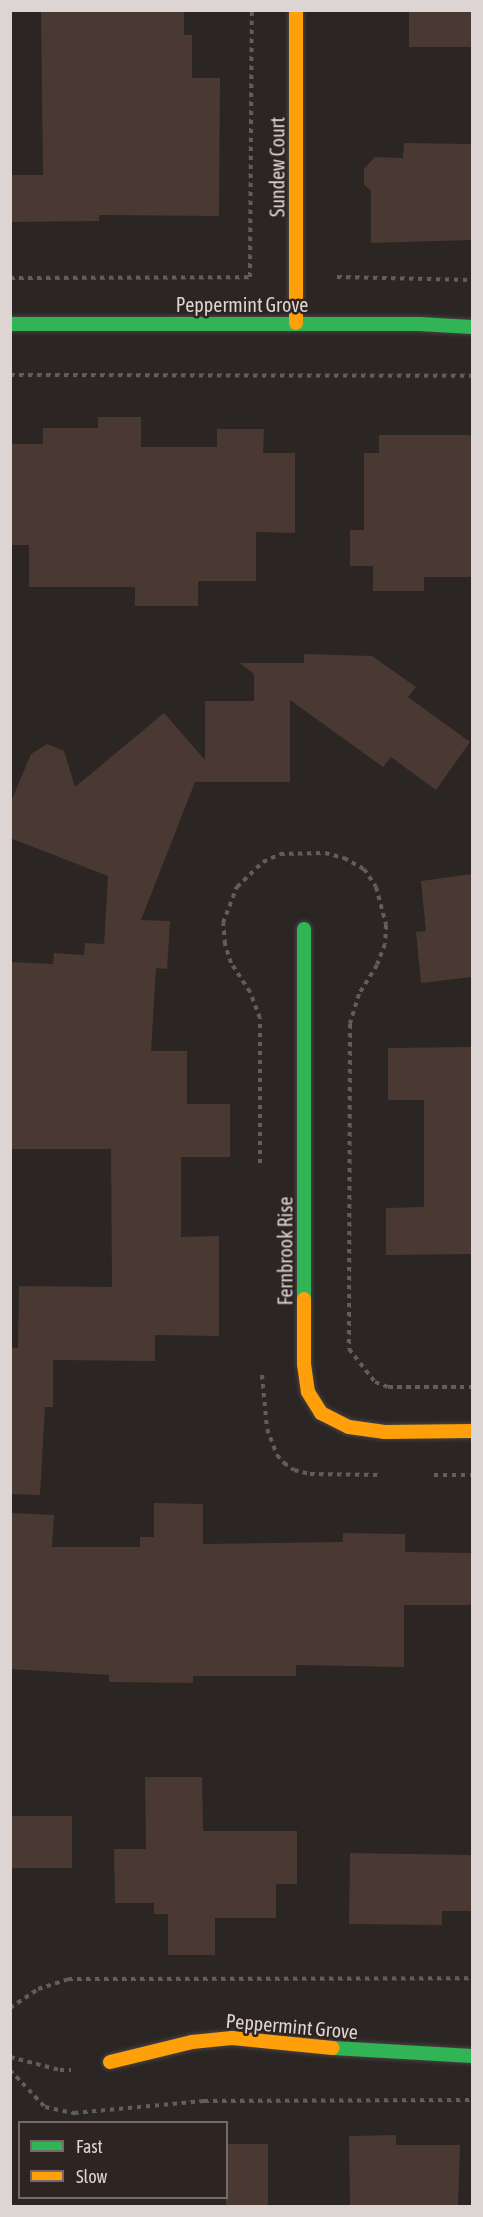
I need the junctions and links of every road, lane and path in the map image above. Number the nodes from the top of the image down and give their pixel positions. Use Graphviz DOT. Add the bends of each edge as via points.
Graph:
graph roads {
  1 [pos="252,10"];
  2 [pos="296,10"];
  3 [pos="250,277"];
  4 [pos="257,277"];
  5 [pos="325,277"];
  6 [pos="10,278"];
  7 [pos="472,280"];
  8 [pos="296,323"];
  9 [pos="10,324"];
  10 [pos="472,327"];
  11 [pos="10,375"];
  12 [pos="472,376"];
  13 [pos="304,929"];
  14 [pos="472,1431"];
  15 [pos="472,1978"];
  16 [pos="10,2008"];
  17 [pos="472,2056"];
  18 [pos="10,2057"];
  19 [pos="110,2062"];
  20 [pos="10,2070"];
  21 [pos="472,2100"];
  1 -- 3 [label="path"];
  2 -- 8 [label="street, Sundew Court"];
  3 -- 4 [label="path"];
  3 -- 6 [label="path"];
  5 -- 7 [label="path"];
  8 -- 9 [label="street, Peppermint Grove"];
  8 -- 10 [label="street, Peppermint Grove"];
  11 -- 12 [label="path"];
  13 -- 14 [label="street, Fernbrook Rise" via="304,1364 308,1392 321,1413 349,1427 385,1432"];
  15 -- 16 [label="path" via="68,1979 38,1989"];
  17 -- 19 [label="street, Peppermint Grove" via="363,2051 232,2038 192,2042"];
  18 -- 19 [label="path" via="60,2070"];
  20 -- 21 [label="path" via="45,2107 74,2113 204,2101"];
}
